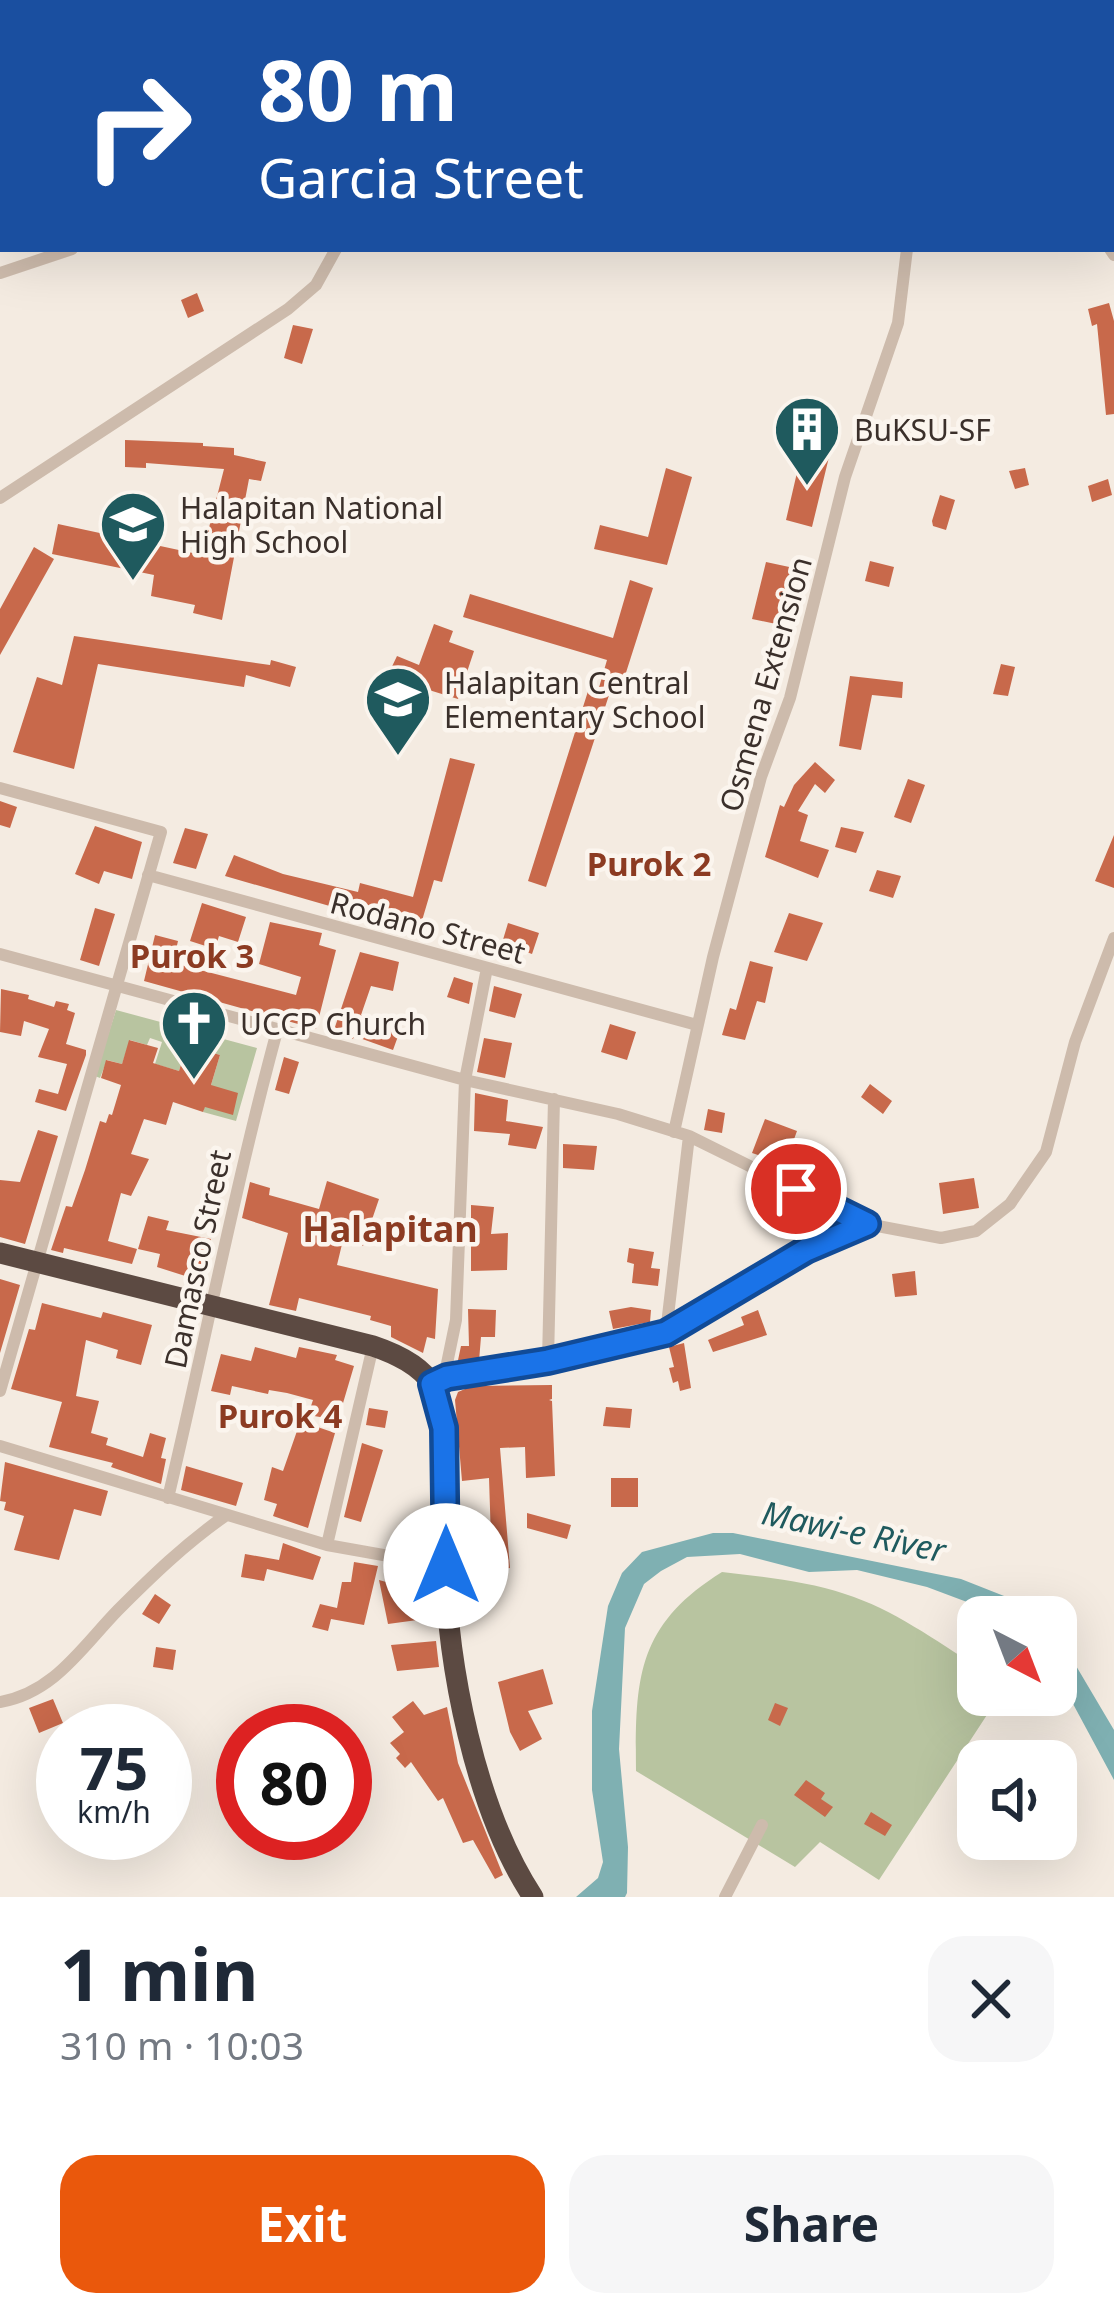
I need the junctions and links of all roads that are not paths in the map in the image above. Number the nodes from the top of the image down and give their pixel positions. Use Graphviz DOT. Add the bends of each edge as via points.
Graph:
graph roads {
  1 [pos="63,252"];
  2 [pos="334,252"];
  3 [pos="907,252"];
  4 [pos="0,273"];
  5 [pos="0,498"];
  6 [pos="0,788"];
  7 [pos="148,875"];
  8 [pos="1114,938"];
  9 [pos="0,954"];
  10 [pos="488,968"];
  11 [pos="115,987"];
  12 [pos="697,1024"];
  13 [pos="277,1031"];
  14 [pos="465,1080"];
  15 [pos="554,1099"];
  16 [pos="674,1132"];
  17 [pos="689,1136"];
  18 [pos="867,1224"];
  19 [pos="0,1252"];
  20 [pos="37,1263"];
  21 [pos="214,1304"];
  22 [pos="666,1333"];
  23 [pos="373,1346"];
  24 [pos="548,1361"];
  25 [pos="440,1380"];
  26 [pos="0,1391"];
  27 [pos="0,1446"];
  28 [pos="168,1498"];
  29 [pos="225,1516"];
  30 [pos="327,1545"];
  31 [pos="446,1566"];
  32 [pos="0,1702"];
  33 [pos="762,1826"];
  34 [pos="529,1892"];
  35 [pos="725,1897"];
  1 -- 4 [label="street"];
  2 -- 5 [label="street" via="316,285 288,309"];
  3 -- 12 [label="street, Osmena Extension" via="898,323 845,477"];
  6 -- 7 [label="street" via="161,832"];
  7 -- 10 [label="street, Rodano Street"];
  7 -- 11 [label="street"];
  8 -- 18 [label="street" via="1051,1138 998,1215 957,1237"];
  9 -- 11 [label="street"];
  10 -- 12 [label="street, Rodano Street"];
  10 -- 14 [label="street"];
  11 -- 13 [label="street"];
  11 -- 20 [label="street"];
  12 -- 16 [label="street, Osmena Extension"];
  13 -- 14 [label="street"];
  13 -- 21 [label="street, Damasco Street"];
  14 -- 15 [label="street"];
  14 -- 25 [label="street" via="456,1320"];
  15 -- 16 [label="street"];
  15 -- 24 [label="street"];
  16 -- 17 [label="street"];
  17 -- 18 [label="street"];
  17 -- 22 [label="street"];
  18 -- 22 [label="street" via="806,1250"];
  19 -- 20 [label="highway"];
  20 -- 21 [label="highway"];
  20 -- 26 [label="street"];
  21 -- 23 [label="highway"];
  21 -- 28 [label="street, Damasco Street"];
  22 -- 24 [label="street"];
  23 -- 25 [label="highway"];
  23 -- 30 [label="street"];
  24 -- 25 [label="street"];
  25 -- 31 [label="highway"];
  27 -- 28 [label="street"];
  28 -- 29 [label="street"];
  29 -- 30 [label="street"];
  29 -- 32 [label="street" via="189,1540 62,1671"];
  30 -- 31 [label="street"];
  31 -- 34 [label="highway" via="472,1750 490,1813"];
  33 -- 35 [label="street"];
}
